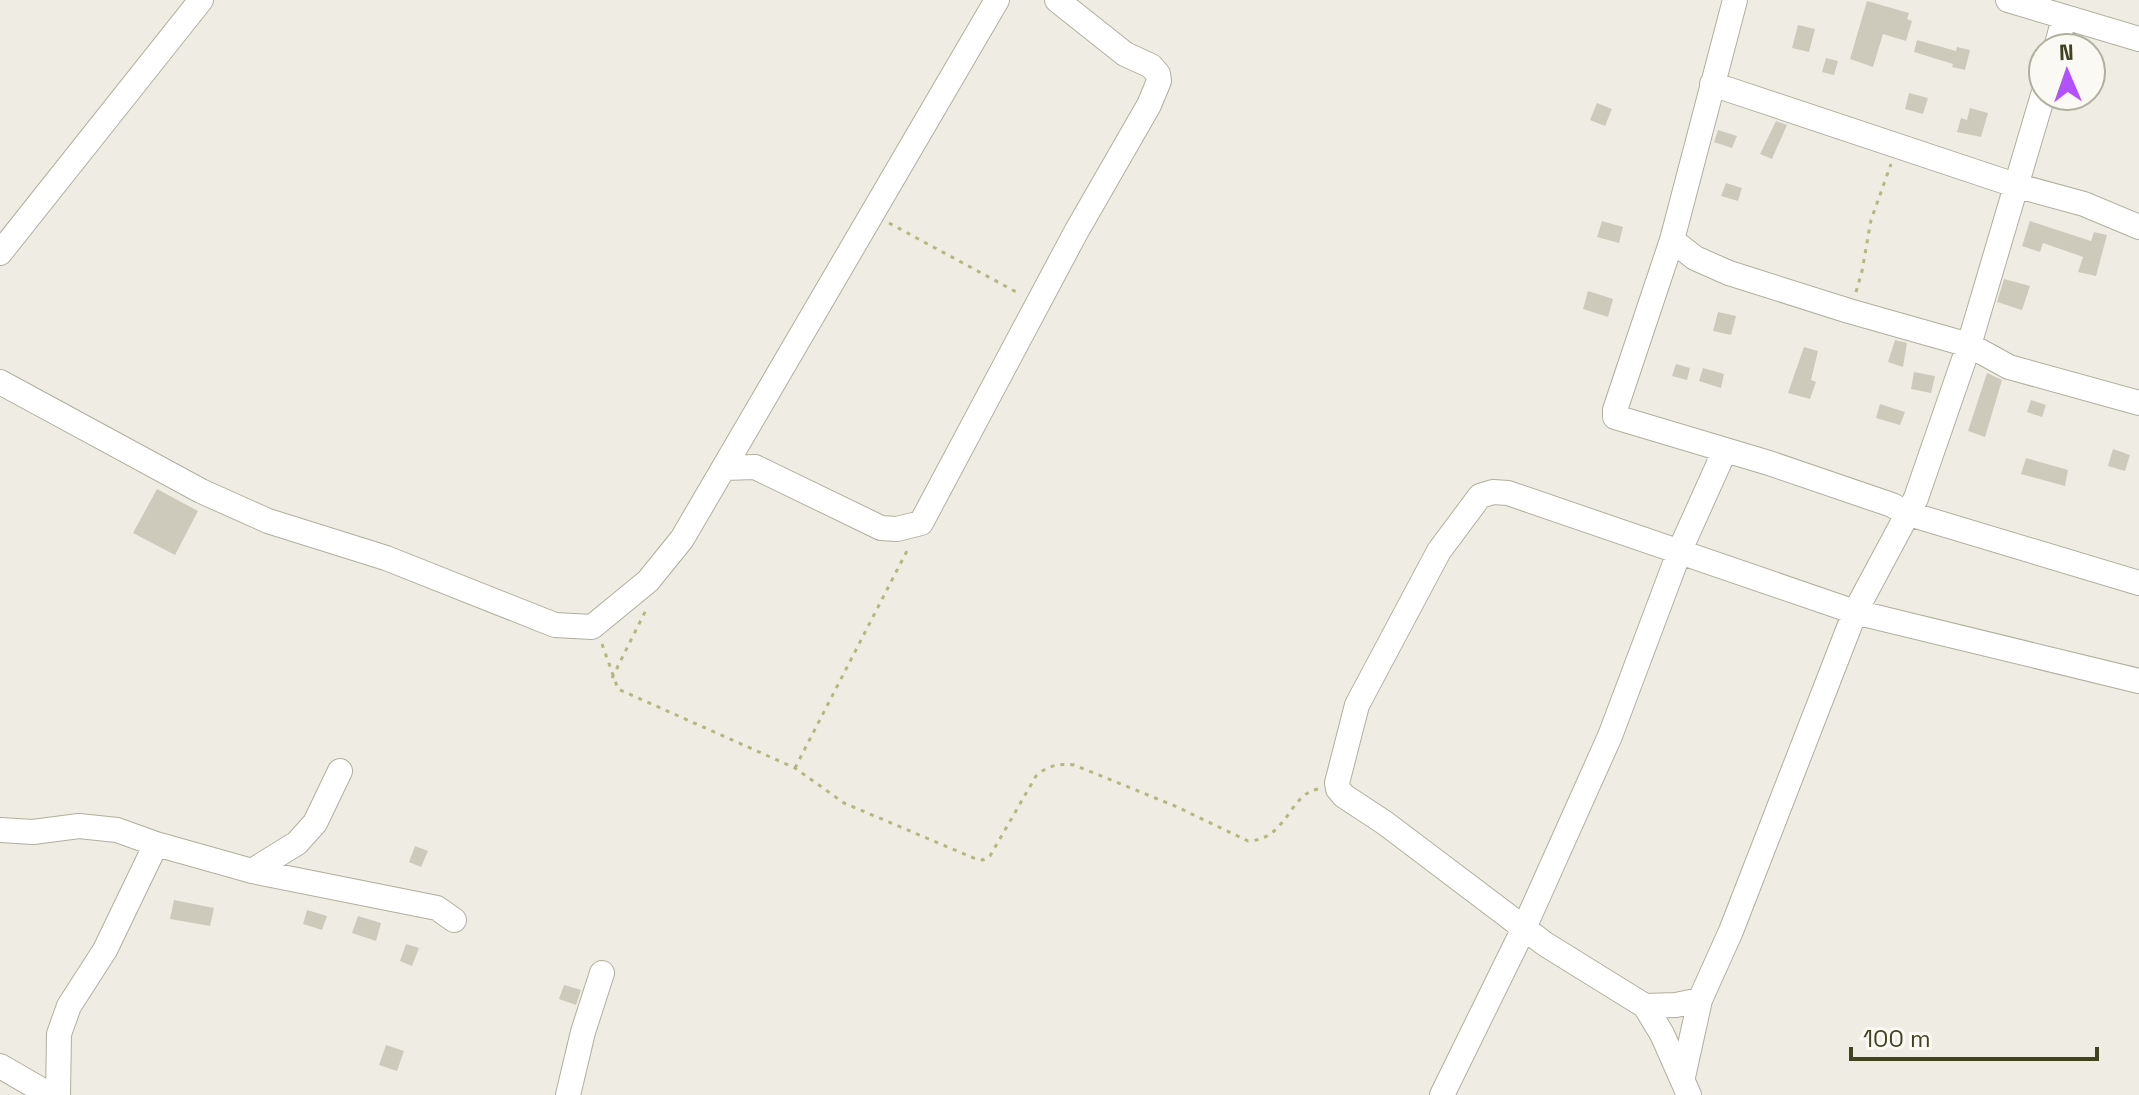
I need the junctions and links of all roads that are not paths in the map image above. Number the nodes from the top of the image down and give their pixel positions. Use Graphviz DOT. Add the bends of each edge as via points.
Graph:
graph roads {
  1 [pos="201,0"];
  2 [pos="997,0"];
  3 [pos="1057,0"];
  4 [pos="1735,0"];
  5 [pos="2008,0"];
  6 [pos="2064,18"];
  7 [pos="2060,32"];
  8 [pos="2139,39"];
  9 [pos="1712,84"];
  10 [pos="2038,112"];
  11 [pos="2018,186"];
  12 [pos="2139,227"];
  13 [pos="1672,240"];
  14 [pos="0,253"];
  15 [pos="1969,345"];
  16 [pos="0,382"];
  17 [pos="2139,403"];
  18 [pos="1725,450"];
  19 [pos="724,468"];
  20 [pos="1906,513"];
  21 [pos="1680,550"];
  22 [pos="2139,583"];
  23 [pos="1855,612"];
  24 [pos="2139,681"];
  25 [pos="340,771"];
  26 [pos="0,830"];
  27 [pos="156,844"];
  28 [pos="252,871"];
  29 [pos="454,920"];
  30 [pos="1524,928"];
  31 [pos="602,973"];
  32 [pos="1700,1000"];
  33 [pos="1645,1006"];
  34 [pos="0,1066"];
  35 [pos="1686,1086"];
  36 [pos="50,1095"];
  37 [pos="58,1095"];
  38 [pos="568,1095"];
  39 [pos="1442,1095"];
  1 -- 14 [label="street"];
  2 -- 19 [label="street"];
  3 -- 19 [label="street" via="1125,54 1151,66 1159,81 921,523 881,528 755,467"];
  4 -- 9 [label="street"];
  5 -- 6 [label="street"];
  6 -- 7 [label="street"];
  6 -- 8 [label="street"];
  9 -- 11 [label="street"];
  9 -- 13 [label="street"];
  10 -- 11 [label="street"];
  11 -- 12 [label="street" via="2084,204"];
  11 -- 15 [label="street"];
  13 -- 15 [label="street" via="1695,258 1729,273"];
  13 -- 18 [label="street" via="1615,417"];
  15 -- 17 [label="street" via="2009,367"];
  15 -- 20 [label="street" via="1916,498"];
  16 -- 19 [label="street" via="201,491 268,521 386,558 555,625 592,627 648,581 682,539"];
  18 -- 20 [label="street"];
  18 -- 21 [label="street"];
  20 -- 22 [label="street"];
  20 -- 23 [label="street"];
  21 -- 23 [label="street"];
  21 -- 30 [label="street" via="1610,736"];
  21 -- 30 [label="street" via="1508,493 1480,496 1439,551 1357,705 1338,789"];
  23 -- 24 [label="street"];
  23 -- 32 [label="street"];
  25 -- 28 [label="street" via="315,823 297,843"];
  26 -- 27 [label="street" via="92,827"];
  27 -- 28 [label="street"];
  27 -- 37 [label="street" via="105,950 69,1006 59,1034"];
  28 -- 29 [label="street" via="437,908"];
  30 -- 33 [label="street"];
  30 -- 39 [label="street"];
  31 -- 38 [label="street"];
  32 -- 33 [label="street"];
  32 -- 35 [label="street"];
  33 -- 35 [label="street"];
  34 -- 36 [label="street"];
}
